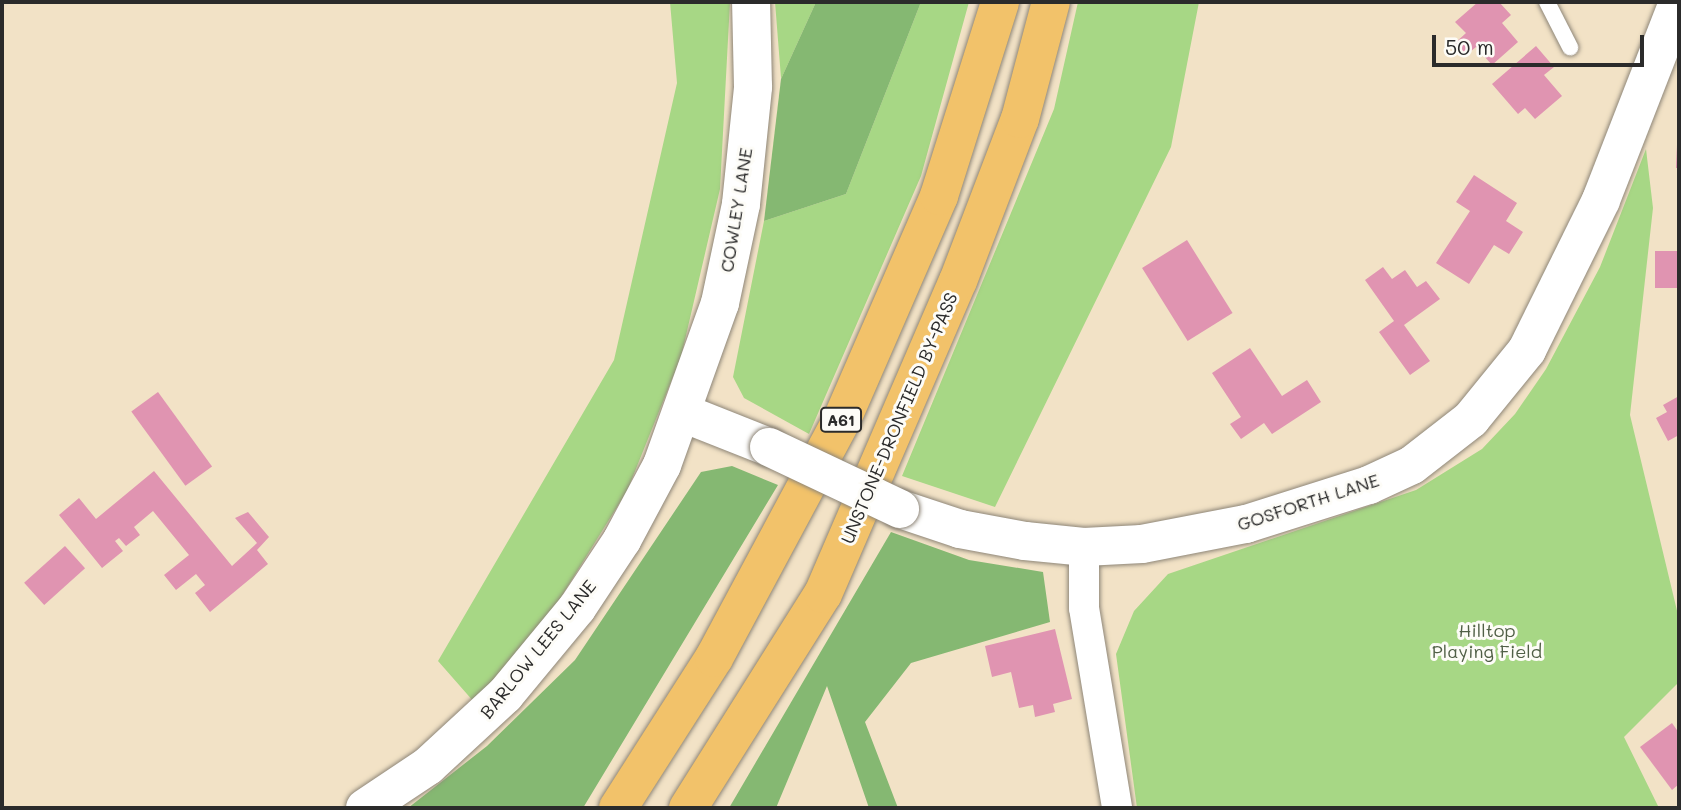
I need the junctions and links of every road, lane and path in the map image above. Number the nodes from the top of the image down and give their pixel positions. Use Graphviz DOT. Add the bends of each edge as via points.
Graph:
graph roads {
  1 [pos="751,2"];
  2 [pos="1000,2"];
  3 [pos="1051,2"];
  4 [pos="1547,2"];
  5 [pos="1674,21"];
  6 [pos="1570,47"];
  7 [pos="684,413"];
  8 [pos="1084,547"];
  9 [pos="365,808"];
  10 [pos="618,808"];
  11 [pos="688,808"];
  12 [pos="1117,808"];
  1 -- 7 [label="street, COWLEY LANE" via="753,87 741,204 720,303"];
  2 -- 10 [label="highway, A61" via="939,196 843,417 714,658"];
  3 -- 11 [label="highway, UNSTONE-DRONFIELD BY-PASS" via="1020,119 968,256 823,594"];
  4 -- 6 [label="lane"];
  5 -- 8 [label="street, GOSFORTH LANE" via="1560,288 1527,350 1471,419 1412,465 1322,501 1205,533 1142,544"];
  7 -- 8 [label="street, GOSFORTH LANE, bridge" via="900,509 960,529"];
  7 -- 9 [label="street, BARLOW LEES LANE" via="622,540 577,608 477,724 428,766"];
  8 -- 12 [label="street" via="1086,620"];
}
